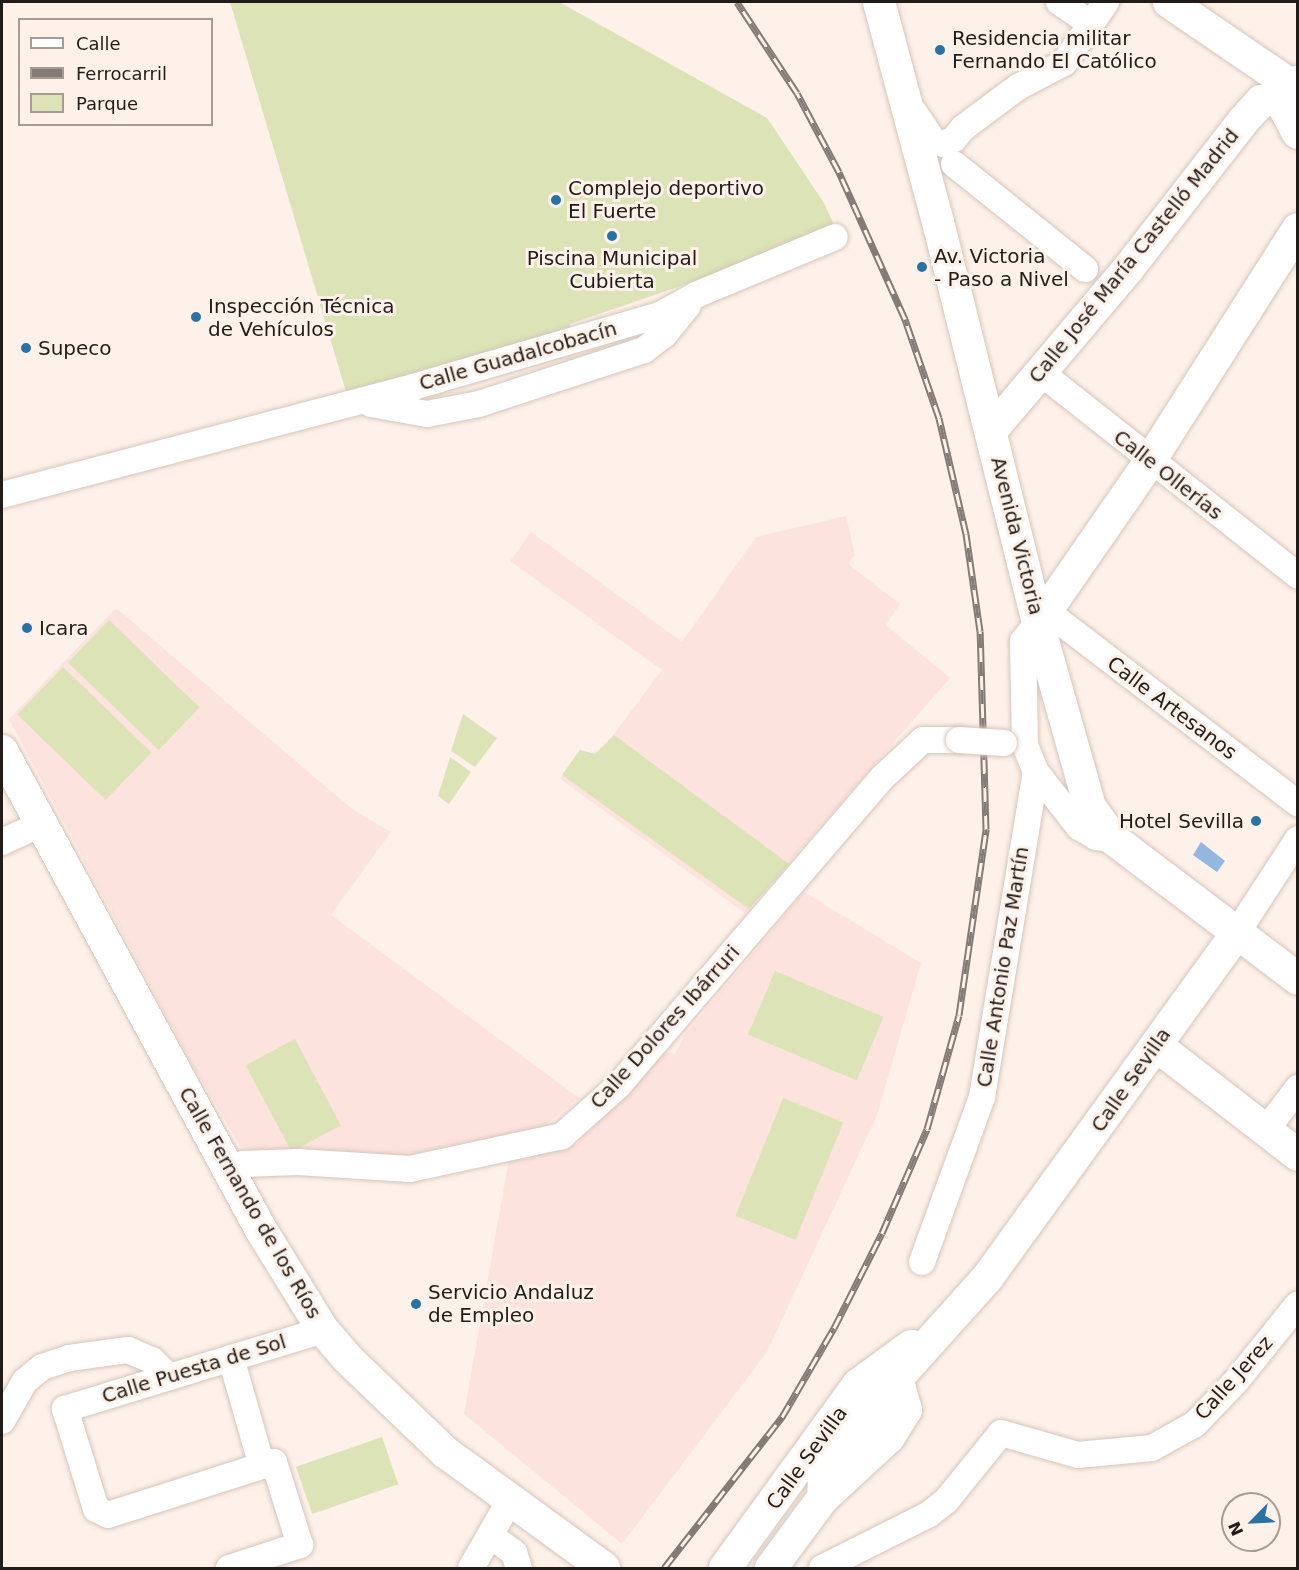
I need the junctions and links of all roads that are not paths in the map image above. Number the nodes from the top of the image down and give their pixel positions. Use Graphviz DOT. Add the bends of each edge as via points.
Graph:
graph roads {
  1 [pos="879,2"];
  2 [pos="1059,2"];
  3 [pos="1106,2"];
  4 [pos="1169,2"];
  5 [pos="1090,23"];
  6 [pos="1292,88"];
  7 [pos="905,94"];
  8 [pos="1298,133"];
  9 [pos="954,151"];
  10 [pos="933,203"];
  11 [pos="1298,229"];
  12 [pos="835,237"];
  13 [pos="1085,268"];
  14 [pos="698,294"];
  15 [pos="1040,372"];
  16 [pos="334,407"];
  17 [pos="991,430"];
  18 [pos="1150,461"];
  19 [pos="2,495"];
  20 [pos="1298,576"];
  21 [pos="1042,617"];
  22 [pos="1014,744"];
  23 [pos="2,751"];
  24 [pos="1036,772"];
  25 [pos="1298,804"];
  26 [pos="1077,807"];
  27 [pos="41,824"];
  28 [pos="1298,839"];
  29 [pos="2,842"];
  30 [pos="1236,934"];
  31 [pos="1298,979"];
  32 [pos="1157,1046"];
  33 [pos="1298,1088"];
  34 [pos="1266,1130"];
  35 [pos="1298,1155"];
  36 [pos="228,1170"];
  37 [pos="922,1262"];
  38 [pos="1298,1304"];
  39 [pos="956,1315"];
  40 [pos="323,1330"];
  41 [pos="231,1358"];
  42 [pos="169,1377"];
  43 [pos="893,1383"];
  44 [pos="849,1400"];
  45 [pos="2,1421"];
  46 [pos="262,1466"];
  47 [pos="509,1502"];
  48 [pos="491,1536"];
  49 [pos="229,1569"];
  50 [pos="471,1569"];
  51 [pos="519,1569"];
  52 [pos="604,1569"];
  53 [pos="725,1569"];
  54 [pos="771,1569"];
  55 [pos="822,1569"];
  1 -- 7 [label="main road, Avenida Victoria"];
  2 -- 5 [label="street"];
  3 -- 5 [label="street"];
  4 -- 6 [label="main road"];
  5 -- 9 [label="street" via="1064,63 1018,87 963,128"];
  6 -- 8 [label="main road" via="1287,119"];
  6 -- 15 [label="main road, Calle José María Castelló Madrid" via="1261,101 1244,120 1128,269"];
  7 -- 9 [label="street" via="934,142"];
  7 -- 10 [label="main road, Avenida Victoria"];
  9 -- 10 [label="street" via="954,179"];
  9 -- 13 [label="street"];
  10 -- 17 [label="main road, Avenida Victoria"];
  11 -- 18 [label="main road"];
  12 -- 14 [label="street, Calle Guadalcobacín"];
  14 -- 16 [label="street, Calle Guadalcobacín" via="660,315"];
  14 -- 16 [label="street, Calle Guadalcobacín" via="664,335 644,350 479,404 428,414 382,403"];
  15 -- 17 [label="main road, Calle José María Castelló Madrid"];
  15 -- 18 [label="street, Calle Ollerías"];
  16 -- 19 [label="street, Calle Guadalcobacín"];
  17 -- 21 [label="main road, Avenida Victoria"];
  18 -- 20 [label="street, Calle Ollerías"];
  18 -- 21 [label="main road"];
  21 -- 22 [label="street" via="1023,641"];
  21 -- 25 [label="street, Calle Artesanos"];
  21 -- 26 [label="main road, Avenida Victoria"];
  22 -- 24 [label="street"];
  22 -- 36 [label="street, Calle Dolores Ibárruri, bridge" via="923,740 883,777 618,1086 562,1136 410,1169 298,1162 243,1164"];
  23 -- 27 [label="main road, Calle Fernando de los Ríos"];
  24 -- 26 [label="street"];
  24 -- 37 [label="street, Calle Antonio Paz Martín" via="982,1097"];
  26 -- 30 [label="main road, Avenida Victoria"];
  27 -- 29 [label="street"];
  27 -- 36 [label="main road, Calle Fernando de los Ríos"];
  28 -- 30 [label="street, Calle Sevilla"];
  30 -- 31 [label="main road, Avenida Victoria"];
  30 -- 32 [label="main road, Calle Sevilla"];
  32 -- 34 [label="main road"];
  32 -- 39 [label="main road, Calle Sevilla"];
  33 -- 34 [label="street"];
  34 -- 35 [label="main road"];
  36 -- 40 [label="main road, Calle Fernando de los Ríos"];
  38 -- 55 [label="street, Calle Jerez" via="1238,1380 1195,1424 1152,1448 1078,1455 1001,1433 946,1501 928,1515 830,1561"];
  39 -- 43 [label="main road, Calle Sevilla"];
  39 -- 44 [label="main road, Calle Sevilla" via="863,1380"];
  40 -- 41 [label="street, Calle Puesta de Sol"];
  40 -- 47 [label="main road, Calle Fernando de los Ríos" via="445,1452"];
  41 -- 42 [label="street, Calle Puesta de Sol"];
  41 -- 46 [label="street"];
  42 -- 45 [label="street" via="152,1360 128,1350 69,1358 42,1367 25,1381"];
  42 -- 46 [label="street, Calle Puesta de Sol" via="65,1408 96,1509 108,1515"];
  43 -- 44 [label="main road" via="870,1381"];
  43 -- 54 [label="main road, Calle Sevilla" via="904,1396 906,1410 898,1424 867,1460 823,1498"];
  44 -- 53 [label="main road, Calle Sevilla"];
  46 -- 49 [label="street" via="274,1462 300,1545"];
  47 -- 48 [label="street"];
  47 -- 52 [label="main road, Calle Fernando de los Ríos"];
  48 -- 50 [label="street"];
  48 -- 51 [label="street" via="514,1553"];
}
